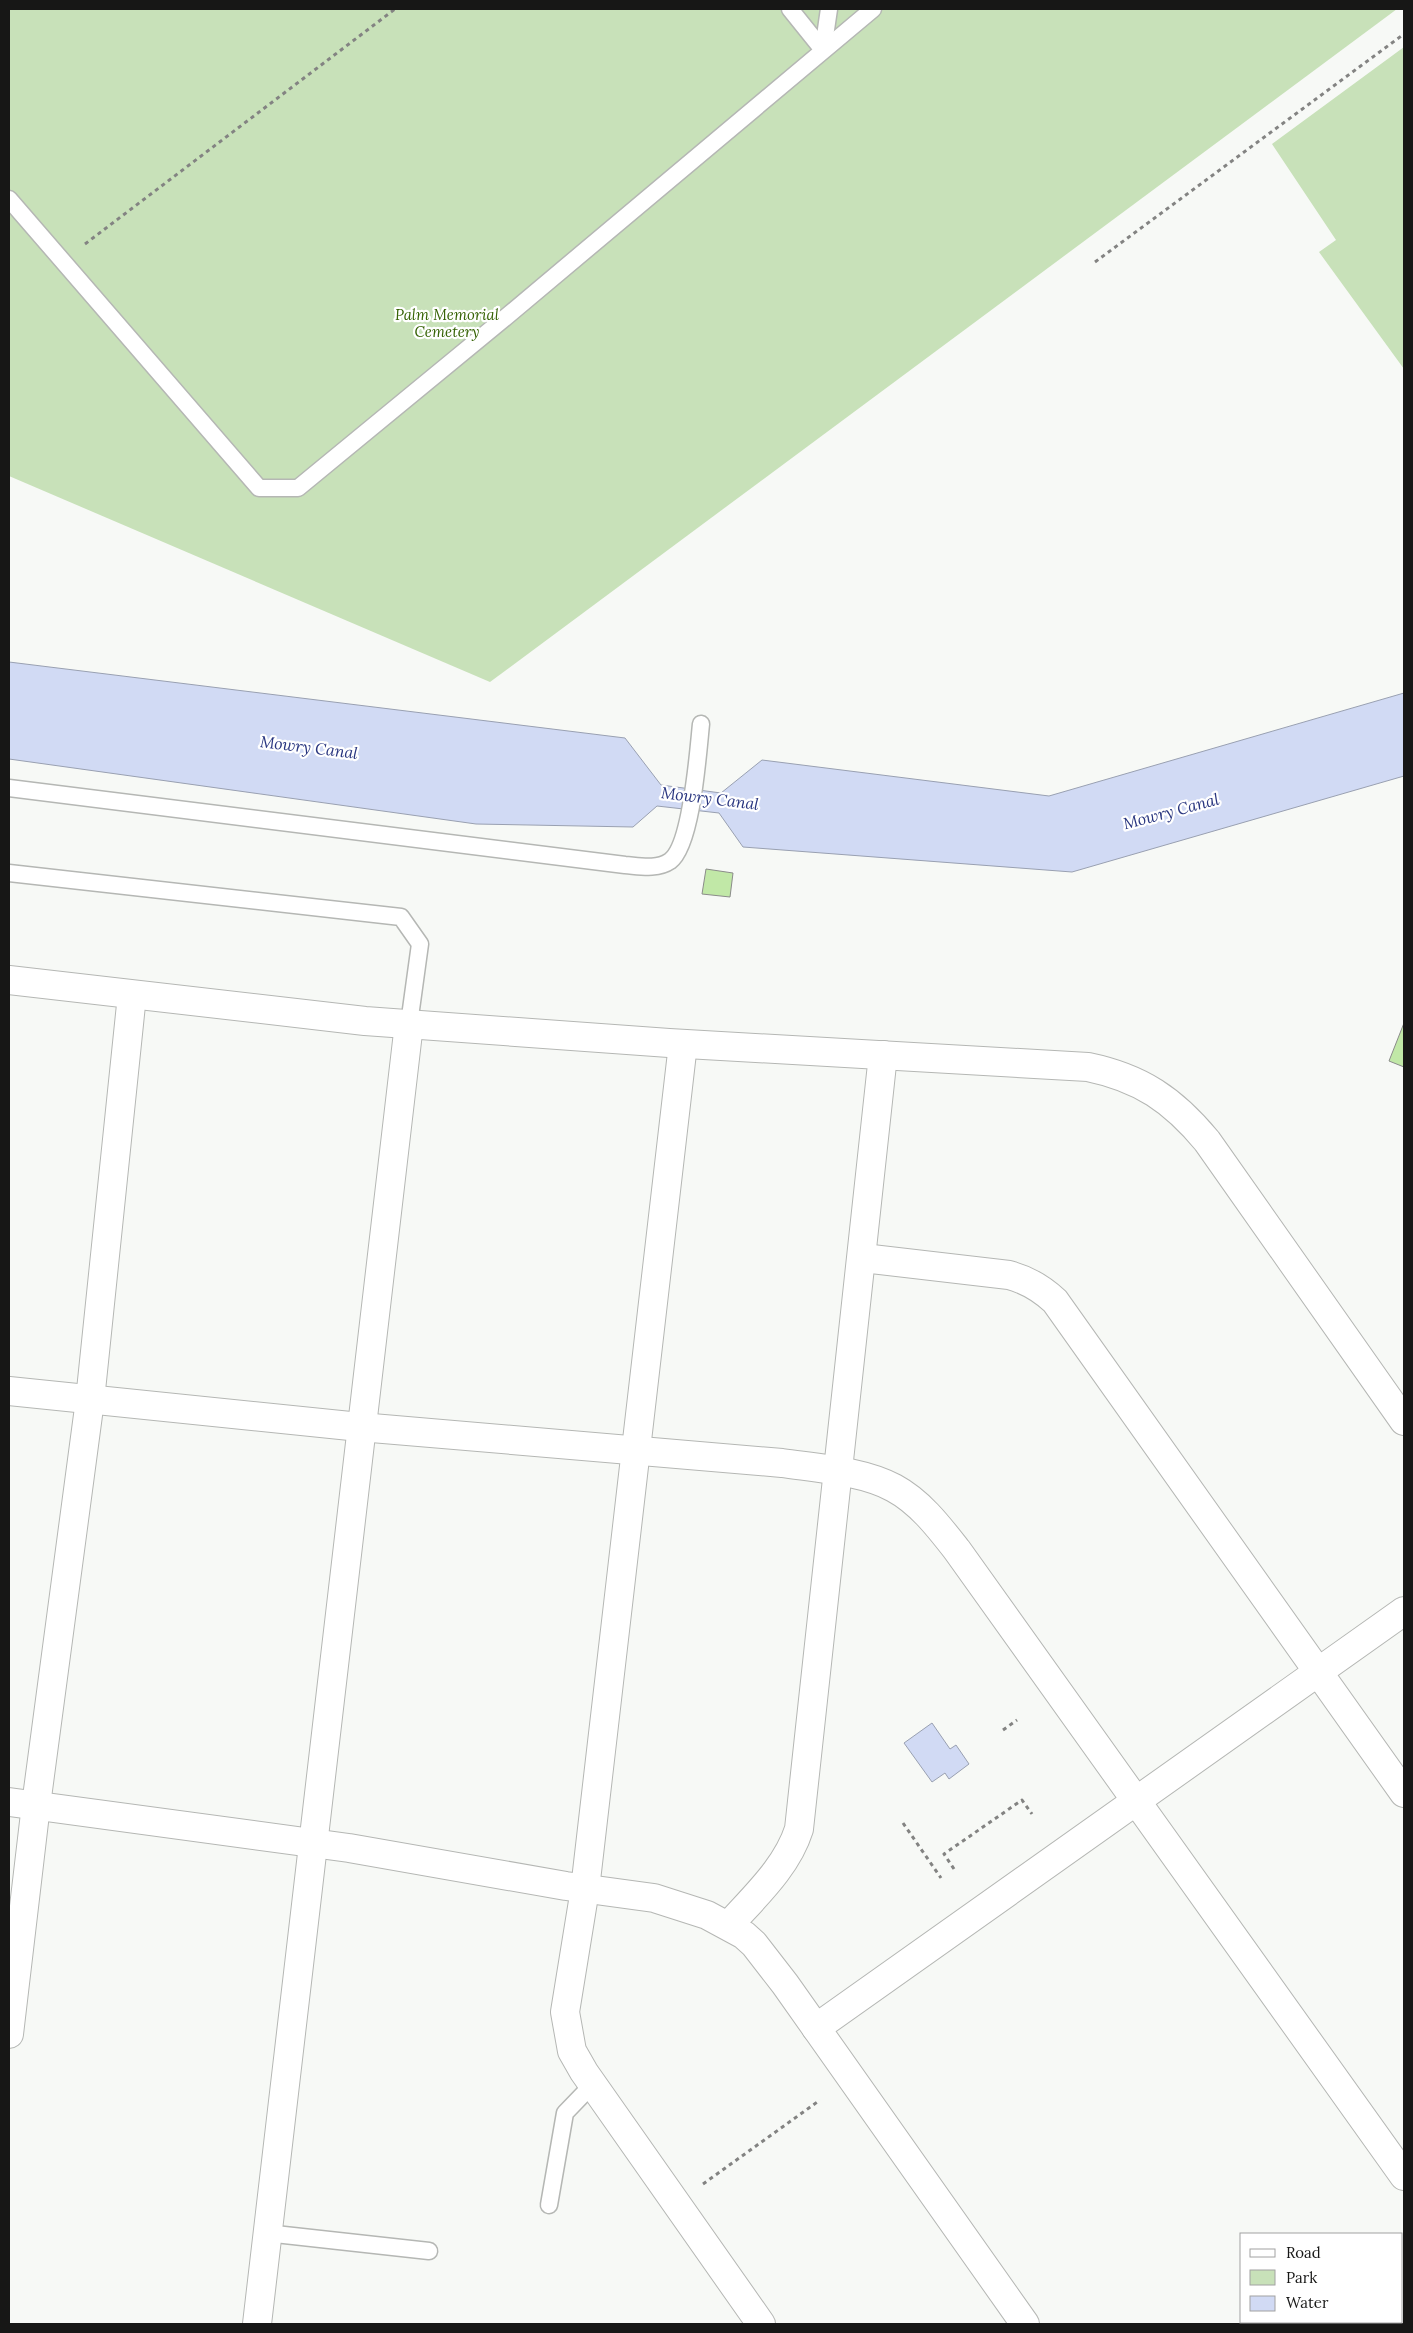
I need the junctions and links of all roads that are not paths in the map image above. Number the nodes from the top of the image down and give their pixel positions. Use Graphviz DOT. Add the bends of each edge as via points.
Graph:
graph roads {
  1 [pos="790,9"];
  2 [pos="829,9"];
  3 [pos="873,9"];
  4 [pos="824,50"];
  5 [pos="9,199"];
  6 [pos="701,724"];
  7 [pos="9,788"];
  8 [pos="9,873"];
  9 [pos="9,980"];
  10 [pos="132,995"];
  11 [pos="409,1024"];
  12 [pos="684,1044"];
  13 [pos="883,1055"];
  14 [pos="863,1258"];
  15 [pos="9,1390"];
  16 [pos="90,1400"];
  17 [pos="1404,1421"];
  18 [pos="360,1427"];
  19 [pos="636,1450"];
  20 [pos="838,1472"];
  21 [pos="1404,1611"];
  22 [pos="1318,1672"];
  23 [pos="1404,1793"];
  24 [pos="1137,1801"];
  25 [pos="9,1802"];
  26 [pos="36,1805"];
  27 [pos="313,1843"];
  28 [pos="585,1889"];
  29 [pos="729,1926"];
  30 [pos="816,2028"];
  31 [pos="9,2034"];
  32 [pos="592,2085"];
  33 [pos="1404,2176"];
  34 [pos="549,2204"];
  35 [pos="266,2233"];
  36 [pos="429,2251"];
  37 [pos="256,2324"];
  38 [pos="762,2324"];
  39 [pos="1025,2324"];
  1 -- 4 [label="lane"];
  2 -- 4 [label="lane"];
  3 -- 4 [label="lane"];
  4 -- 5 [label="lane" via="298,488 259,488"];
  6 -- 7 [label="lane" via="694,786 683,840 671,860 653,867"];
  8 -- 11 [label="lane" via="401,917 420,944"];
  9 -- 10 [label="street"];
  10 -- 11 [label="street"];
  10 -- 16 [label="street"];
  11 -- 12 [label="street"];
  11 -- 18 [label="street"];
  12 -- 13 [label="street"];
  12 -- 19 [label="street"];
  13 -- 14 [label="street"];
  13 -- 17 [label="street" via="1088,1067 1111,1072 1151,1089 1180,1112 1207,1141"];
  14 -- 20 [label="street"];
  14 -- 22 [label="street" via="1009,1275 1026,1279 1041,1288 1065,1314"];
  15 -- 16 [label="street"];
  16 -- 18 [label="street"];
  16 -- 26 [label="street"];
  18 -- 19 [label="street"];
  18 -- 27 [label="street"];
  19 -- 20 [label="street" via="782,1463"];
  19 -- 28 [label="street"];
  20 -- 24 [label="street" via="896,1489 928,1515 957,1550"];
  20 -- 29 [label="street" via="799,1829 794,1845 781,1865"];
  21 -- 22 [label="street"];
  22 -- 23 [label="street"];
  22 -- 24 [label="street"];
  24 -- 30 [label="street"];
  24 -- 33 [label="street"];
  25 -- 26 [label="street"];
  26 -- 27 [label="street"];
  26 -- 31 [label="street"];
  27 -- 28 [label="street"];
  27 -- 35 [label="street"];
  28 -- 29 [label="street" via="654,1898 681,1905"];
  28 -- 32 [label="street" via="565,2012 572,2051"];
  29 -- 30 [label="street" via="754,1944"];
  30 -- 39 [label="street"];
  32 -- 34 [label="lane" via="565,2113"];
  32 -- 38 [label="street"];
  35 -- 36 [label="lane"];
  35 -- 37 [label="street"];
}
